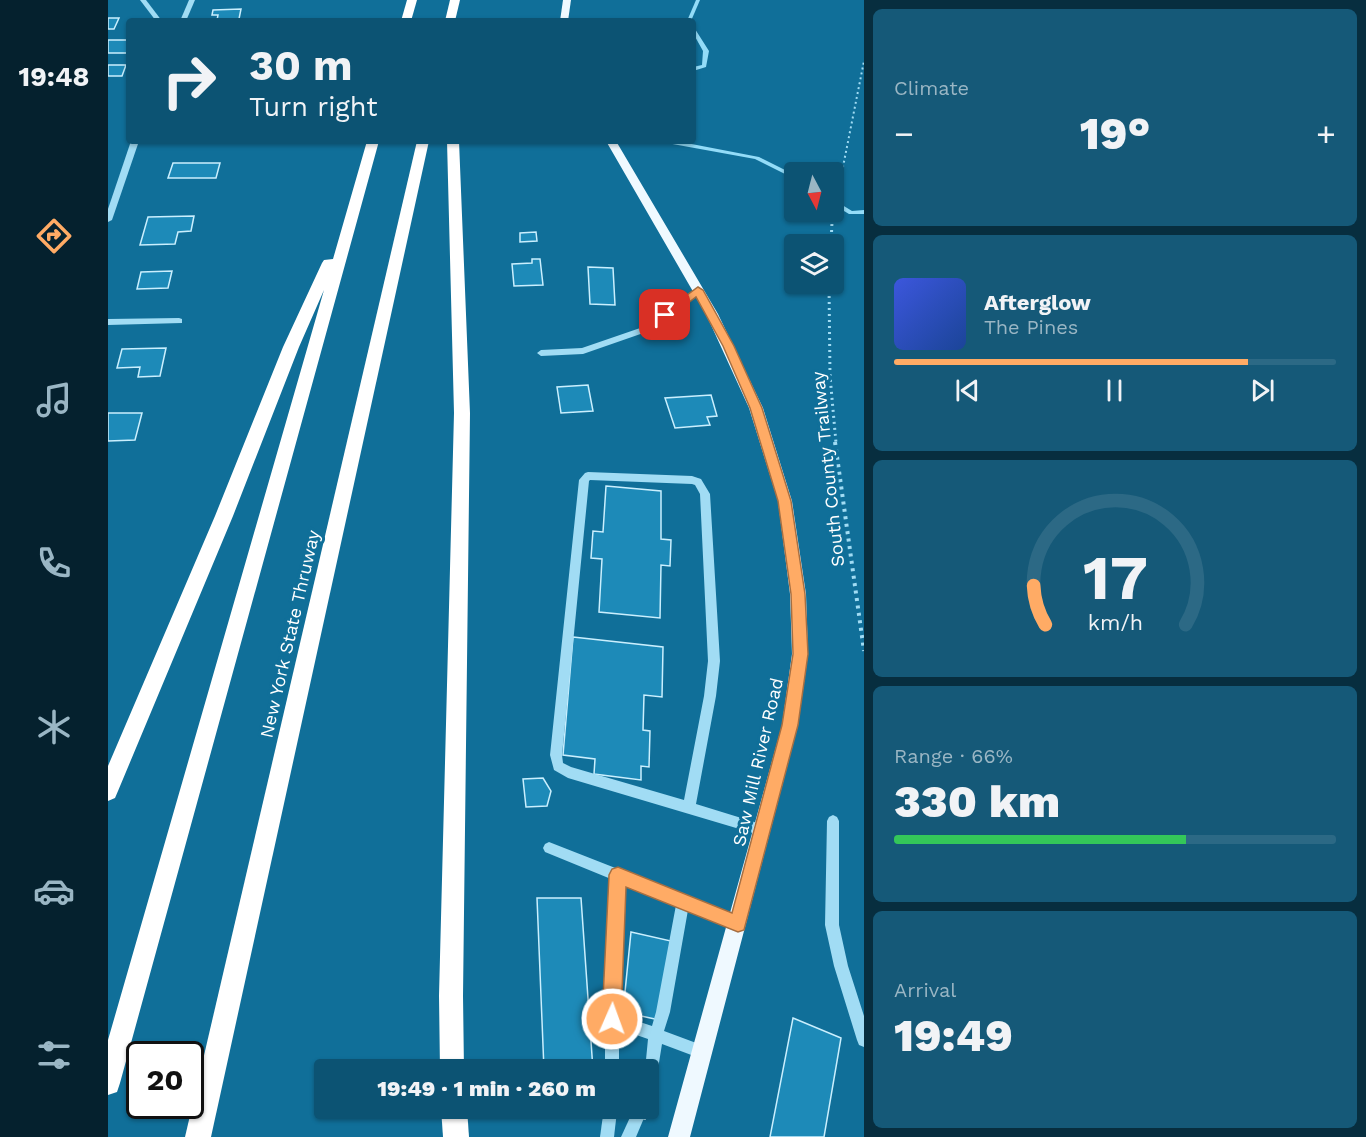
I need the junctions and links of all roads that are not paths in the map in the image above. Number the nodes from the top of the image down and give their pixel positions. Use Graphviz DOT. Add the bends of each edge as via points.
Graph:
graph roads {
  1 [pos="143,0"];
  2 [pos="192,0"];
  3 [pos="412,0"];
  4 [pos="456,0"];
  5 [pos="567,0"];
  6 [pos="157,18"];
  7 [pos="184,18"];
  8 [pos="407,18"];
  9 [pos="451,18"];
  10 [pos="457,18"];
  11 [pos="564,18"];
  12 [pos="134,144"];
  13 [pos="372,144"];
  14 [pos="422,144"];
  15 [pos="453,144"];
  16 [pos="613,144"];
  17 [pos="353,212"];
  18 [pos="108,220"];
  19 [pos="698,290"];
  20 [pos="179,321"];
  21 [pos="108,322"];
  22 [pos="541,353"];
  23 [pos="108,791"];
  24 [pos="689,807"];
  25 [pos="833,821"];
  26 [pos="763,830"];
  27 [pos="549,848"];
  28 [pos="618,875"];
  29 [pos="683,901"];
  30 [pos="738,923"];
  31 [pos="612,1019"];
  32 [pos="656,1035"];
  33 [pos="864,1040"];
  34 [pos="702,1052"];
  35 [pos="452,1059"];
  36 [pos="612,1059"];
  37 [pos="653,1059"];
  38 [pos="108,1083"];
  39 [pos="455,1119"];
  40 [pos="609,1119"];
  41 [pos="637,1119"];
  42 [pos="198,1137"];
  43 [pos="456,1137"];
  44 [pos="607,1137"];
  45 [pos="628,1137"];
  46 [pos="679,1137"];
  1 -- 6 [label="street"];
  2 -- 7 [label="street"];
  3 -- 8 [label="highway"];
  4 -- 9 [label="highway"];
  4 -- 10 [label="highway"];
  5 -- 11 [label="main road"];
  12 -- 18 [label="street"];
  13 -- 17 [label="highway"];
  14 -- 42 [label="highway, New York State Thruway"];
  15 -- 35 [label="highway" via="462,413"];
  16 -- 19 [label="main road, Saw Mill River Road"];
  17 -- 23 [label="highway" via="291,347"];
  17 -- 38 [label="highway"];
  19 -- 22 [label="street" via="649,328 583,351"];
  19 -- 26 [label="main road, Saw Mill River Road" via="729,346 756,408 785,501 796,576 800,628 797,688"];
  20 -- 21 [label="street"];
  24 -- 24 [label="street" via="714,661 705,494 698,482 692,480 588,476 584,480 557,762 568,772"];
  24 -- 26 [label="street"];
  25 -- 33 [label="street" via="832,925"];
  26 -- 30 [label="main road, Saw Mill River Road"];
  27 -- 28 [label="street"];
  28 -- 29 [label="street"];
  28 -- 31 [label="street"];
  29 -- 30 [label="street"];
  29 -- 32 [label="street"];
  30 -- 34 [label="main road, Saw Mill River Road"];
  31 -- 32 [label="street"];
  31 -- 36 [label="street"];
  32 -- 34 [label="street"];
  32 -- 37 [label="street"];
  34 -- 46 [label="main road, Saw Mill River Road"];
  39 -- 43 [label="highway"];
  40 -- 44 [label="street"];
  41 -- 45 [label="street"];
}
